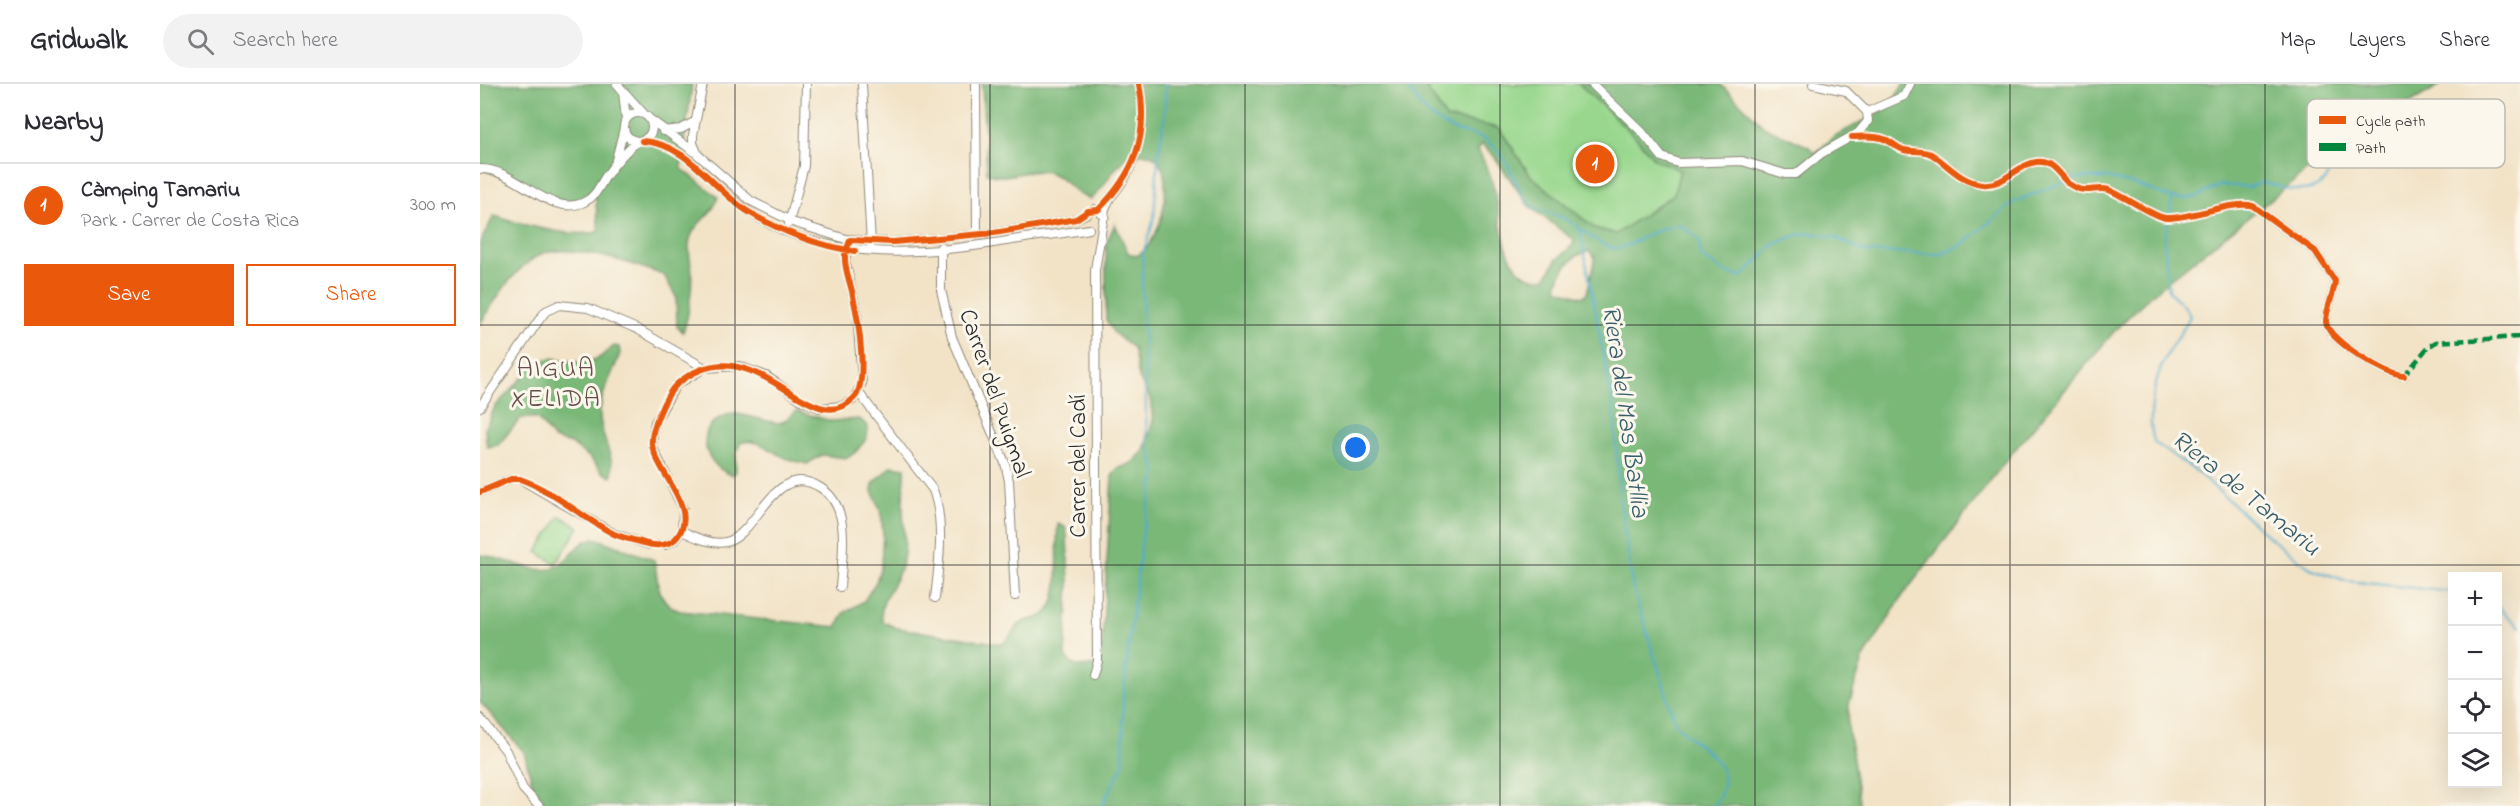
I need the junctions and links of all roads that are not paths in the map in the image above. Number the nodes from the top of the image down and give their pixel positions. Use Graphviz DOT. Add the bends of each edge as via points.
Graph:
graph roads {
  1 [pos="617,84"];
  2 [pos="703,84"];
  3 [pos="806,84"];
  4 [pos="862,84"];
  5 [pos="976,84"];
  6 [pos="1139,84"];
  7 [pos="1592,84"];
  8 [pos="1813,84"];
  9 [pos="1910,84"];
  10 [pos="623,92"];
  11 [pos="1867,112"];
  12 [pos="648,117"];
  13 [pos="696,121"];
  14 [pos="625,123"];
  15 [pos="663,131"];
  16 [pos="1852,137"];
  17 [pos="639,141"];
  18 [pos="699,156"];
  19 [pos="615,165"];
  20 [pos="480,169"];
  21 [pos="1110,198"];
  22 [pos="1098,210"];
  23 [pos="1088,211"];
  24 [pos="1105,216"];
  25 [pos="790,221"];
  26 [pos="1103,226"];
  27 [pos="1089,229"];
  28 [pos="786,230"];
  29 [pos="977,235"];
  30 [pos="940,239"];
  31 [pos="850,240"];
  32 [pos="871,242"];
  33 [pos="941,249"];
  34 [pos="848,250"];
  35 [pos="872,252"];
  36 [pos="1096,255"];
  37 [pos="705,368"];
  38 [pos="2404,376"];
  39 [pos="859,393"];
  40 [pos="480,407"];
  41 [pos="480,492"];
  42 [pos="682,531"];
  43 [pos="840,587"];
  44 [pos="1015,596"];
  45 [pos="935,598"];
  46 [pos="1093,675"];
  47 [pos="480,718"];
  48 [pos="539,806"];
  1 -- 10 [label="street"];
  2 -- 13 [label="street"];
  3 -- 25 [label="street" via="804,166"];
  4 -- 32 [label="street"];
  5 -- 29 [label="street"];
  6 -- 21 [label="street" via="1142,131 1137,153"];
  7 -- 16 [label="street" via="1662,157 1678,163 1743,161 1796,174 1821,153"];
  8 -- 11 [label="street" via="1846,91"];
  9 -- 11 [label="street" via="1904,96"];
  10 -- 12 [label="street"];
  10 -- 14 [label="street"];
  11 -- 16 [label="street" via="1868,121"];
  12 -- 14 [label="street" via="635,113"];
  12 -- 15 [label="street"];
  12 -- 17 [label="street" via="652,133"];
  13 -- 15 [label="street" via="681,129"];
  13 -- 18 [label="street" via="693,143"];
  14 -- 17 [label="street" via="628,137"];
  14 -- 19 [label="street"];
  15 -- 18 [label="street"];
  16 -- 38 [label="street" via="1875,136 1901,149 1930,154 1965,180 1981,184 1996,184 2026,166 2042,162 2058,170 2074,187 2089,192 2109,190 2164,218 2253,206 2315,251 2335,281 2326,324 2333,336 2393,374"];
  17 -- 19 [label="street"];
  17 -- 28 [label="street" via="656,142 677,151 745,210"];
  18 -- 25 [label="street" via="751,201"];
  19 -- 20 [label="street" via="595,194 577,205 548,201 511,177 489,168"];
  21 -- 22 [label="street"];
  21 -- 24 [label="street"];
  22 -- 23 [label="street"];
  22 -- 24 [label="street"];
  23 -- 27 [label="street" via="1083,220"];
  23 -- 29 [label="street" via="1076,219"];
  24 -- 26 [label="street"];
  25 -- 28 [label="street"];
  25 -- 31 [label="street"];
  26 -- 27 [label="street"];
  26 -- 36 [label="street, Carrer del Cadí"];
  27 -- 33 [label="street"];
  27 -- 36 [label="street, Carrer del Cadí"];
  28 -- 34 [label="street"];
  29 -- 30 [label="street"];
  30 -- 32 [label="street"];
  30 -- 33 [label="street, Carrer del Puigmal"];
  31 -- 32 [label="street"];
  31 -- 34 [label="street"];
  32 -- 35 [label="street"];
  33 -- 35 [label="street"];
  33 -- 44 [label="street, Carrer del Puigmal" via="941,290 952,337 1009,481"];
  34 -- 35 [label="street"];
  34 -- 39 [label="street" via="845,260 857,313 862,383"];
  36 -- 46 [label="street, Carrer del Cadí" via="1097,660"];
  37 -- 39 [label="street" via="752,369 819,408 843,406"];
  37 -- 40 [label="street" via="597,311 560,305 546,311"];
  37 -- 42 [label="street" via="676,385 653,433 652,446 683,509"];
  39 -- 45 [label="street" via="936,497"];
  41 -- 42 [label="street" via="511,478 520,479 615,534 649,545 665,545"];
  42 -- 43 [label="street" via="703,540 726,542 742,531 780,489 807,483 821,488 834,500 839,514 843,534"];
  47 -- 48 [label="street" via="506,751 523,789"];
}
